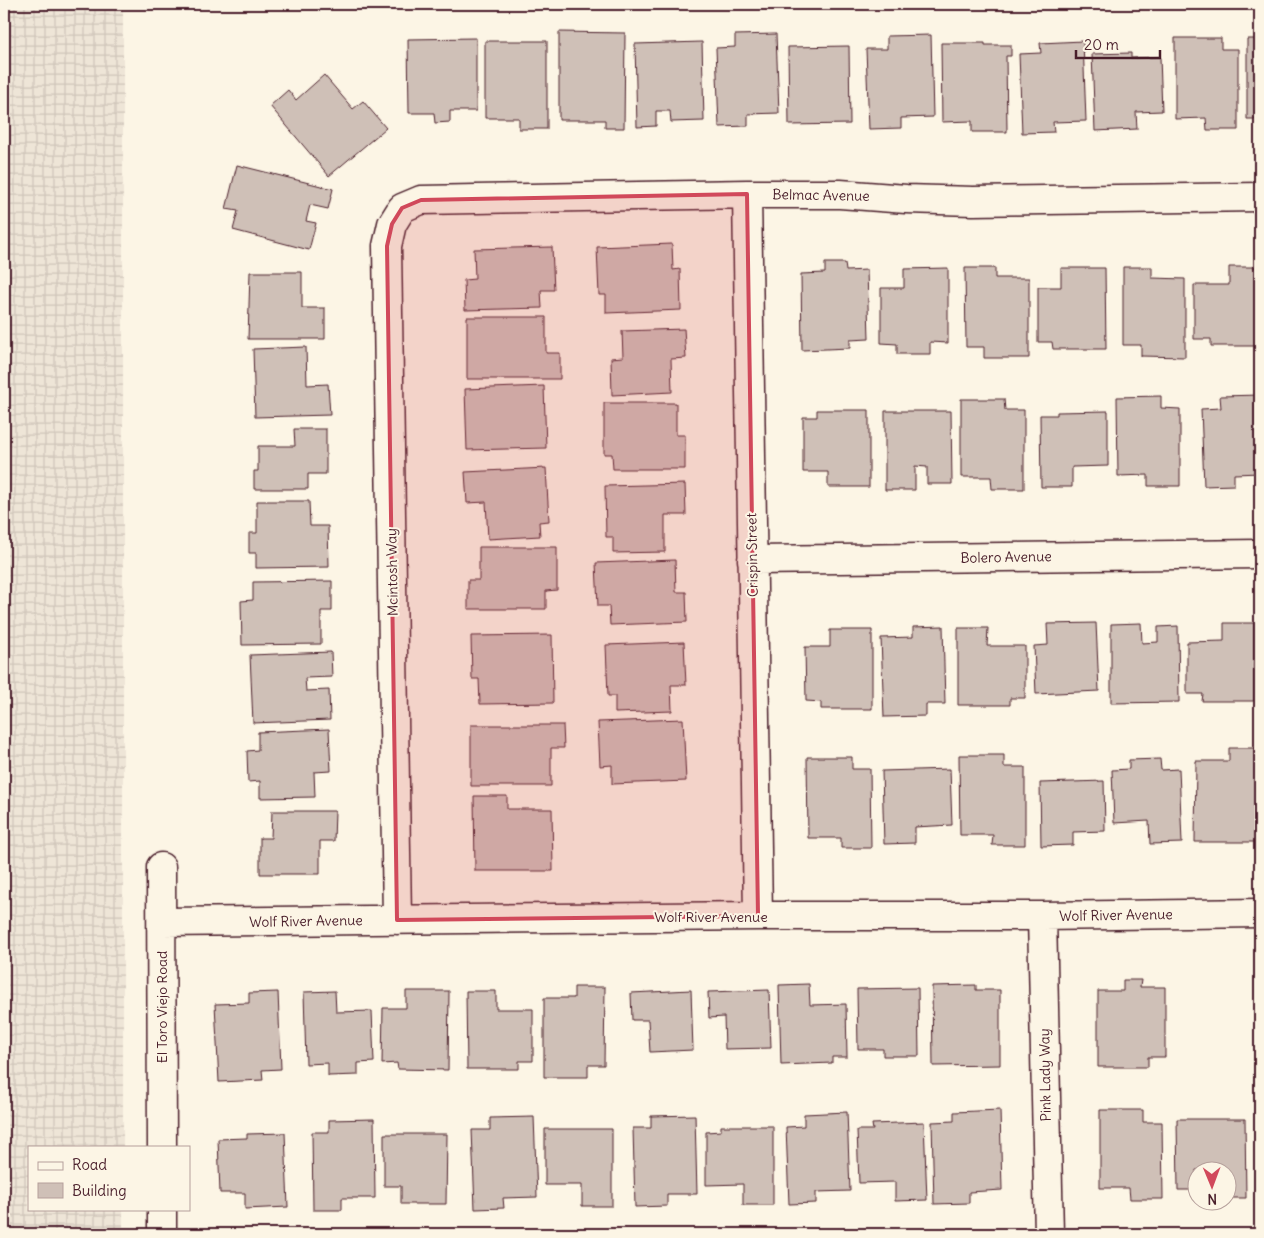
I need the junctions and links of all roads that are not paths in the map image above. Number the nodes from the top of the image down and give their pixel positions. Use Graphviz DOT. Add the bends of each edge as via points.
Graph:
graph roads {
  1 [pos="747,194"];
  2 [pos="1260,197"];
  3 [pos="392,224"];
  4 [pos="1260,554"];
  5 [pos="752,560"];
  6 [pos="162,867"];
  7 [pos="1260,912"];
  8 [pos="758,916"];
  9 [pos="1042,916"];
  10 [pos="397,920"];
  11 [pos="162,922"];
  12 [pos="162,1146"];
  13 [pos="162,1210"];
  14 [pos="162,1234"];
  15 [pos="1049,1234"];
  1 -- 2 [label="street, Belmac Avenue" via="840,194 973,201"];
  1 -- 3 [label="street, Belmac Avenue" via="421,200 402,208"];
  1 -- 5 [label="street, Crispin Street"];
  3 -- 10 [label="street, Mcintosh Way" via="387,246"];
  4 -- 5 [label="street, Bolero Avenue"];
  5 -- 8 [label="street, Crispin Street"];
  6 -- 11 [label="street, El Toro Viejo Road"];
  7 -- 9 [label="street, Wolf River Avenue"];
  8 -- 9 [label="street, Wolf River Avenue"];
  8 -- 10 [label="street, Wolf River Avenue"];
  9 -- 15 [label="street, Pink Lady Way"];
  10 -- 11 [label="street, Wolf River Avenue"];
  11 -- 12 [label="street, El Toro Viejo Road"];
  13 -- 14 [label="street"];
}
